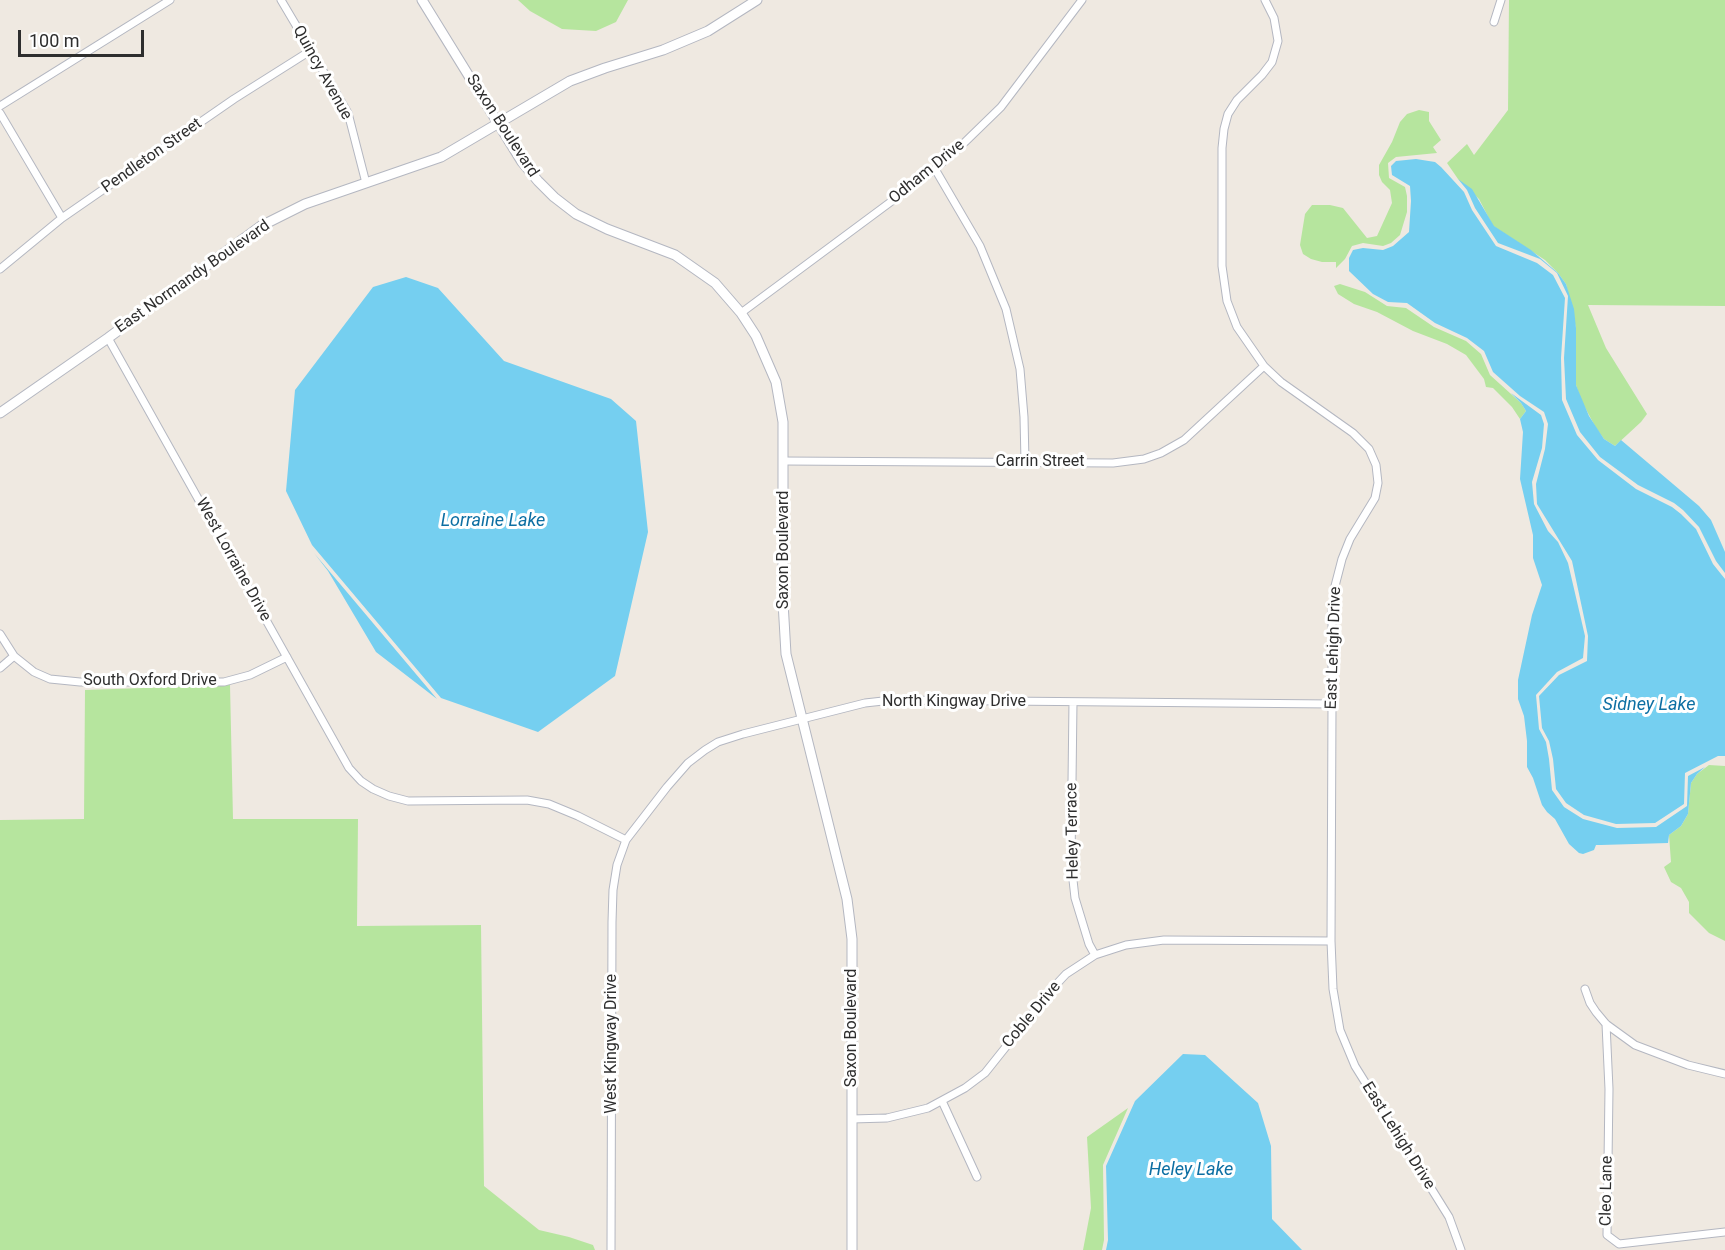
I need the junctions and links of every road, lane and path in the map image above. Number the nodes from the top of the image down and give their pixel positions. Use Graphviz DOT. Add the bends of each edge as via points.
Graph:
graph roads {
  1 [pos="170,0"];
  2 [pos="281,0"];
  3 [pos="422,0"];
  4 [pos="757,0"];
  5 [pos="1082,0"];
  6 [pos="1265,0"];
  7 [pos="1501,0"];
  8 [pos="1494,22"];
  9 [pos="310,51"];
  10 [pos="0,106"];
  11 [pos="0,113"];
  12 [pos="498,124"];
  13 [pos="935,169"];
  14 [pos="366,183"];
  15 [pos="62,218"];
  16 [pos="0,268"];
  17 [pos="741,313"];
  18 [pos="108,338"];
  19 [pos="1264,366"];
  20 [pos="0,413"];
  21 [pos="783,461"];
  22 [pos="1025,462"];
  23 [pos="0,634"];
  24 [pos="14,656"];
  25 [pos="287,657"];
  26 [pos="0,668"];
  27 [pos="1073,702"];
  28 [pos="1332,704"];
  29 [pos="801,719"];
  30 [pos="626,840"];
  31 [pos="1331,941"];
  32 [pos="1095,955"];
  33 [pos="1585,989"];
  34 [pos="1606,1024"];
  35 [pos="1725,1074"];
  36 [pos="942,1101"];
  37 [pos="852,1119"];
  38 [pos="977,1177"];
  39 [pos="1725,1232"];
  40 [pos="611,1250"];
  41 [pos="852,1250"];
  42 [pos="1461,1250"];
  1 -- 10 [label="street"];
  2 -- 9 [label="street, Quincy Avenue"];
  3 -- 12 [label="main road, Saxon Boulevard"];
  4 -- 12 [label="main road, East Normandy Boulevard" via="699,35 570,81"];
  5 -- 13 [label="street, Odham Drive" via="1001,107"];
  6 -- 19 [label="street, East Lehigh Drive" via="1274,18 1278,41 1272,62 1228,114 1222,148 1222,266 1227,300 1237,327"];
  7 -- 8 [label="street"];
  9 -- 14 [label="street, Quincy Avenue" via="348,113"];
  9 -- 15 [label="street, Pendleton Street"];
  11 -- 15 [label="street"];
  12 -- 14 [label="main road, East Normandy Boulevard" via="441,157"];
  12 -- 17 [label="main road, Saxon Boulevard" via="522,162 554,197 576,214 607,229 675,255 715,283"];
  13 -- 17 [label="street, Odham Drive"];
  13 -- 22 [label="street" via="980,246 1006,309 1020,369"];
  14 -- 18 [label="main road, East Normandy Boulevard" via="305,204 261,226"];
  15 -- 16 [label="street, Pendleton Street"];
  17 -- 21 [label="main road, Saxon Boulevard" via="776,382 783,422"];
  18 -- 20 [label="main road, East Normandy Boulevard"];
  18 -- 25 [label="street, West Lorraine Drive"];
  19 -- 22 [label="street, Carrin Street" via="1184,440 1161,453 1113,463"];
  19 -- 28 [label="street, East Lehigh Drive" via="1353,433 1369,449 1376,465 1375,498 1350,539 1335,586"];
  21 -- 22 [label="street, Carrin Street"];
  21 -- 29 [label="main road, Saxon Boulevard" via="786,654"];
  23 -- 24 [label="street"];
  24 -- 25 [label="street, South Oxford Drive" via="50,679 80,682 224,682 250,675"];
  24 -- 26 [label="street"];
  25 -- 30 [label="street, West Lorraine Drive" via="349,768 373,789 408,801 527,800 549,804"];
  27 -- 28 [label="street, North Kingway Drive"];
  27 -- 29 [label="street, North Kingway Drive" via="892,700"];
  27 -- 32 [label="street, Heley Terrace" via="1071,862 1075,898"];
  28 -- 31 [label="street, East Lehigh Drive"];
  29 -- 30 [label="street, North Kingway Drive" via="718,742 705,750 688,763"];
  29 -- 37 [label="main road, Saxon Boulevard" via="847,899 852,939"];
  30 -- 40 [label="street, West Kingway Drive" via="613,890"];
  31 -- 32 [label="street, Coble Drive" via="1164,940 1126,945"];
  31 -- 42 [label="street, East Lehigh Drive" via="1340,1029 1355,1066 1449,1217"];
  32 -- 36 [label="street, Coble Drive" via="1066,974 1052,989 985,1073"];
  33 -- 34 [label="street"];
  34 -- 35 [label="street" via="1635,1045"];
  34 -- 39 [label="street, Cleo Lane" via="1607,1235 1619,1244"];
  36 -- 37 [label="street, Coble Drive" via="887,1118"];
  36 -- 38 [label="street"];
  37 -- 41 [label="main road, Saxon Boulevard"];
}
